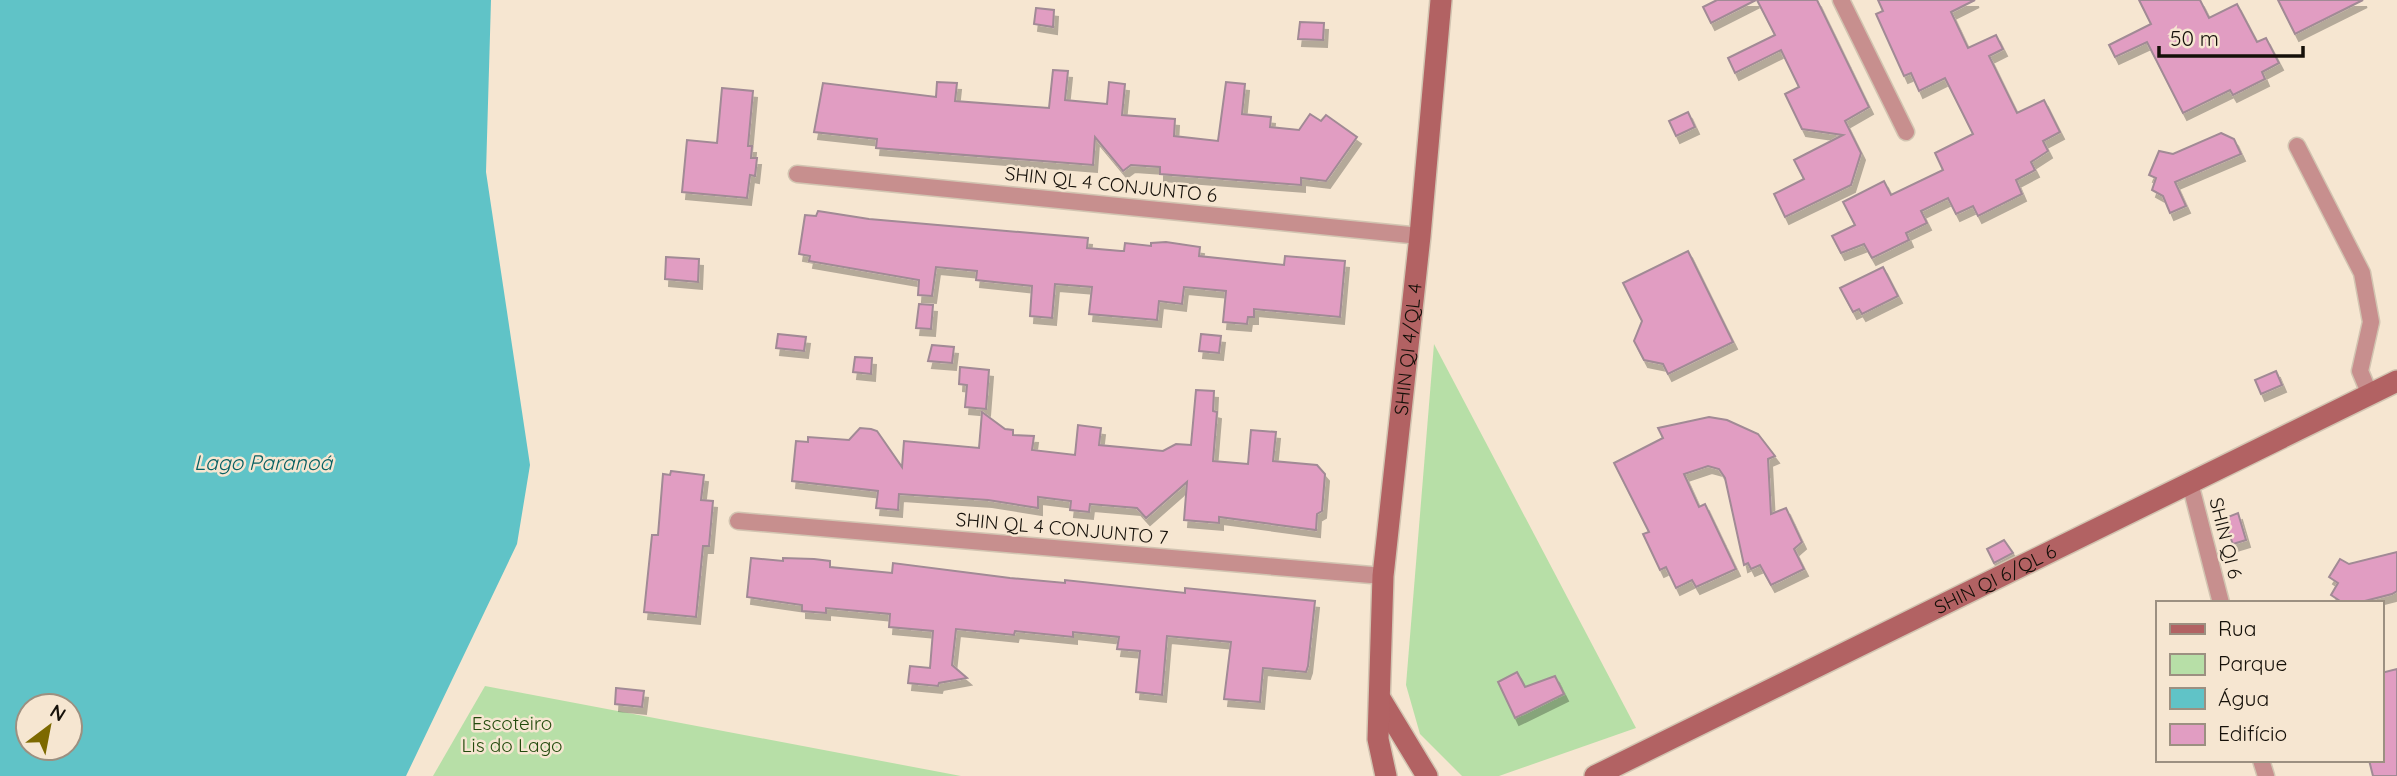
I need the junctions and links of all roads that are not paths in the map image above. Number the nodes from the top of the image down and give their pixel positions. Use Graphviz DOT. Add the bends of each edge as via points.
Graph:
graph roads {
  1 [pos="1441,0"];
  2 [pos="1841,0"];
  3 [pos="1906,132"];
  4 [pos="2297,146"];
  5 [pos="797,174"];
  6 [pos="1420,236"];
  7 [pos="2397,381"];
  8 [pos="2370,394"];
  9 [pos="2190,483"];
  10 [pos="738,521"];
  11 [pos="1383,576"];
  12 [pos="2220,601"];
  13 [pos="1380,698"];
  14 [pos="1386,776"];
  15 [pos="1427,776"];
  16 [pos="1595,776"];
  1 -- 6 [label="street, SHIN QI 4/QL 4"];
  2 -- 3 [label="street"];
  4 -- 8 [label="street" via="2362,273 2371,322 2360,371"];
  5 -- 6 [label="street, SHIN QL 4 CONJUNTO 6"];
  6 -- 11 [label="street, SHIN QI 4/QL 4"];
  7 -- 8 [label="street, SHIN QI 6/QL 6"];
  8 -- 9 [label="street, SHIN QI 6/QL 6"];
  9 -- 12 [label="street, SHIN QI 6"];
  9 -- 16 [label="street, SHIN QI 6/QL 6"];
  10 -- 11 [label="street, SHIN QL 4 CONJUNTO 7"];
  11 -- 13 [label="street, SHIN QI 4/QL 4"];
  13 -- 14 [label="street, SHIN QI 4/QL 4" via="1378,739"];
  13 -- 15 [label="street"];
}
